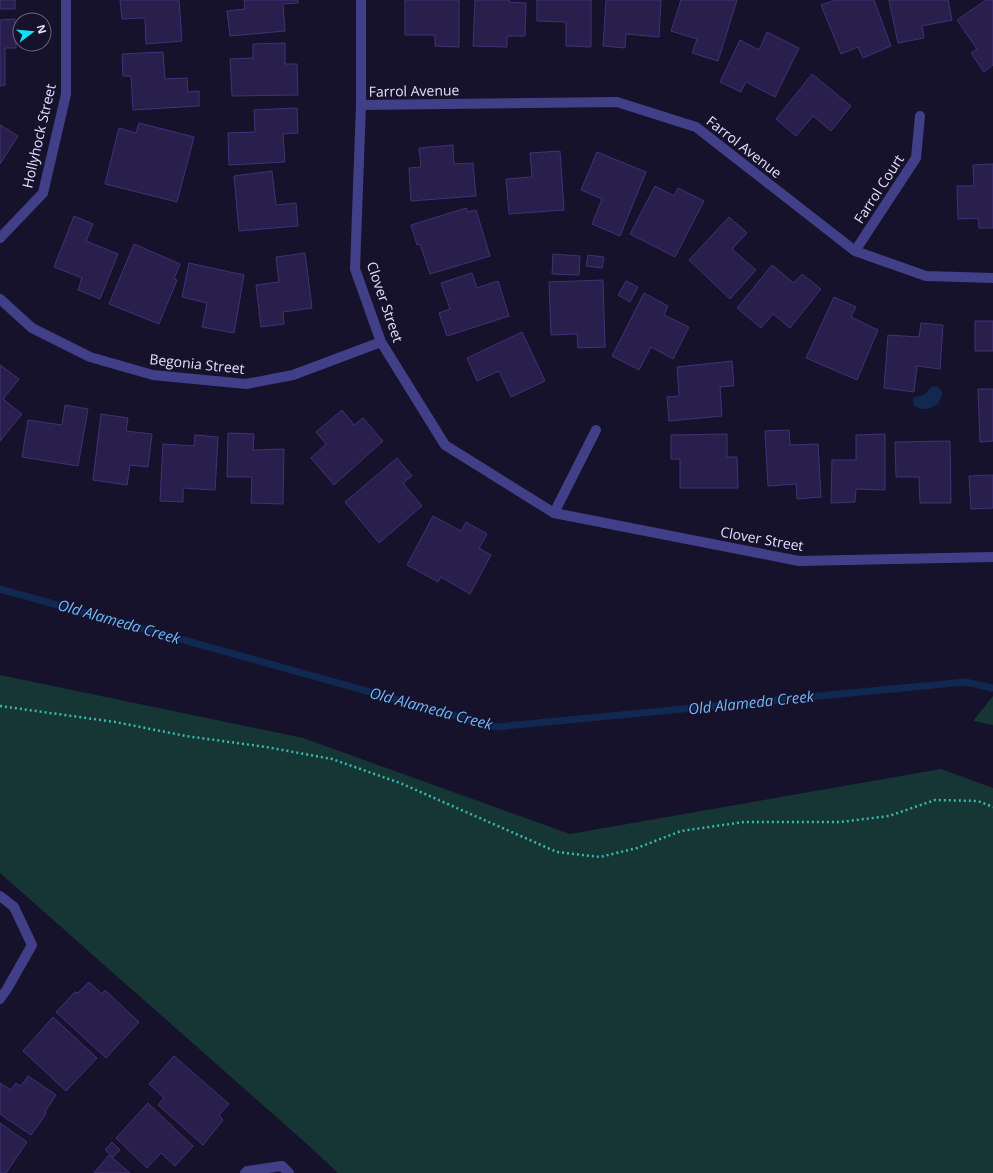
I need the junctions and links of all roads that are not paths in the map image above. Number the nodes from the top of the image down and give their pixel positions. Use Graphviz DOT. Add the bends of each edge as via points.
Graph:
graph roads {
  1 [pos="66,0"];
  2 [pos="361,0"];
  3 [pos="361,105"];
  4 [pos="920,116"];
  5 [pos="0,238"];
  6 [pos="855,251"];
  7 [pos="993,278"];
  8 [pos="0,300"];
  9 [pos="381,342"];
  10 [pos="596,430"];
  11 [pos="554,513"];
  12 [pos="993,557"];
  13 [pos="0,896"];
  14 [pos="0,999"];
  15 [pos="245,1173"];
  16 [pos="290,1173"];
  1 -- 5 [label="street, Hollyhock Street" via="66,94 44,193"];
  2 -- 3 [label="street, Clover Street"];
  3 -- 6 [label="street, Farrol Avenue" via="617,102 696,127"];
  3 -- 9 [label="street, Clover Street" via="355,269"];
  4 -- 6 [label="street, Farrol Court" via="916,158"];
  6 -- 7 [label="street, Farrol Avenue" via="926,276"];
  8 -- 9 [label="street, Begonia Street" via="32,328 90,357 153,375 246,384 292,375"];
  9 -- 11 [label="street, Clover Street" via="445,444"];
  10 -- 11 [label="street"];
  11 -- 12 [label="street, Clover Street" via="799,561"];
  13 -- 14 [label="street" via="14,907 32,945"];
  15 -- 16 [label="street" via="282,1166"];
}
